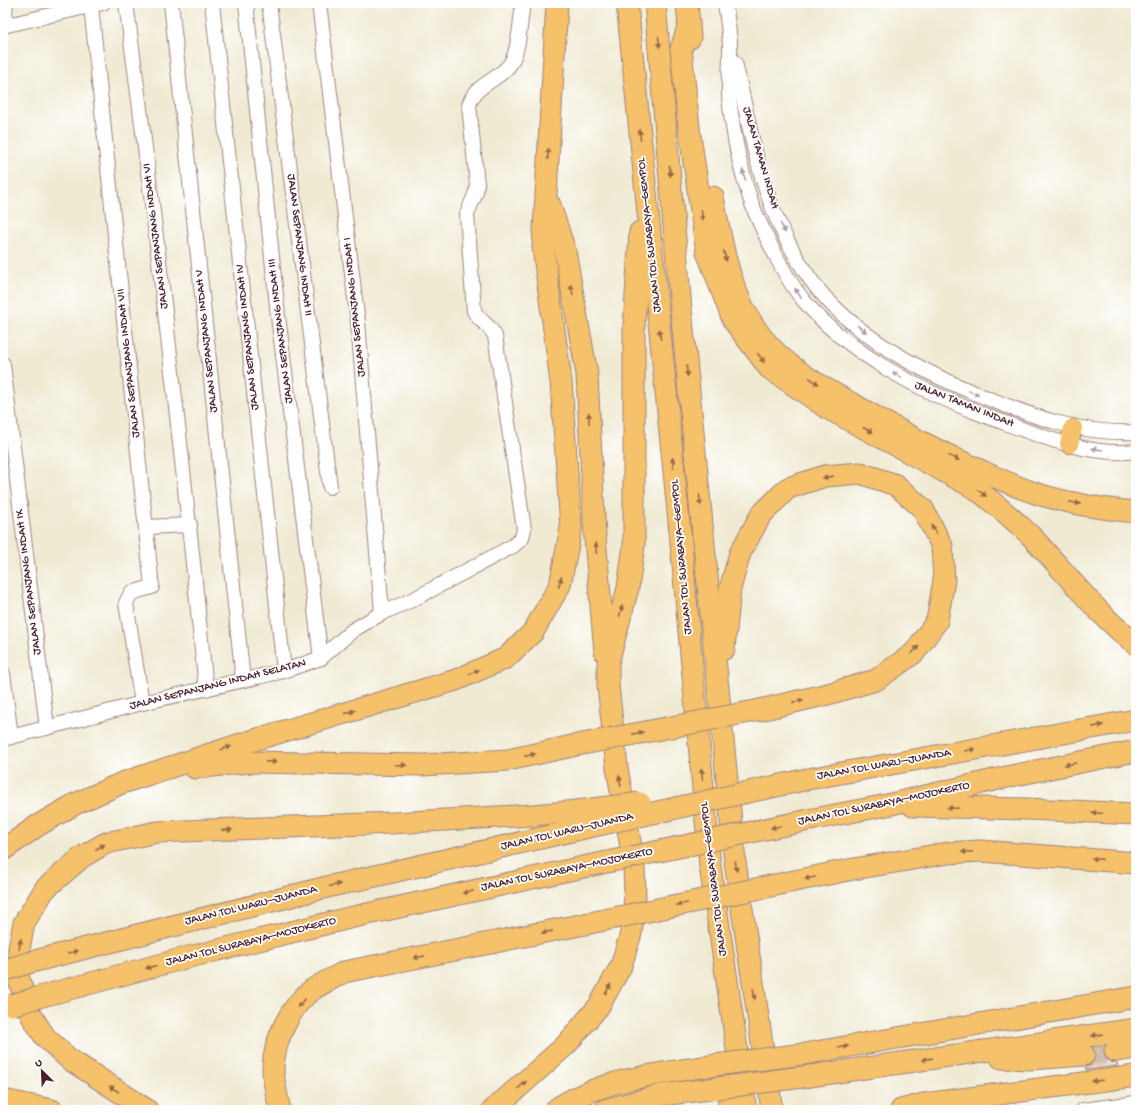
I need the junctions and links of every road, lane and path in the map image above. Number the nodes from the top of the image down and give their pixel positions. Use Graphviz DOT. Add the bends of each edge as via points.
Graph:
graph roads {
  1 [pos="6,3"];
  2 [pos="126,3"];
  3 [pos="171,3"];
  4 [pos="212,3"];
  5 [pos="246,3"];
  6 [pos="269,3"];
  7 [pos="319,3"];
  8 [pos="522,3"];
  9 [pos="557,3"];
  10 [pos="627,3"];
  11 [pos="655,3"];
  12 [pos="687,3"];
  13 [pos="726,3"];
  14 [pos="97,4"];
  15 [pos="689,24"];
  16 [pos="4,26"];
  17 [pos="730,43"];
  18 [pos="546,192"];
  19 [pos="647,199"];
  20 [pos="3,364"];
  21 [pos="1136,432"];
  22 [pos="1071,436"];
  23 [pos="1136,451"];
  24 [pos="330,487"];
  25 [pos="1136,512"];
  26 [pos="190,525"];
  27 [pos="146,528"];
  28 [pos="382,613"];
  29 [pos="1136,644"];
  30 [pos="321,658"];
  31 [pos="284,671"];
  32 [pos="3,673"];
  33 [pos="243,680"];
  34 [pos="608,684"];
  35 [pos="206,689"];
  36 [pos="142,703"];
  37 [pos="1136,720"];
  38 [pos="47,728"];
  39 [pos="7,738"];
  40 [pos="725,743"];
  41 [pos="1136,751"];
  42 [pos="122,783"];
  43 [pos="887,806"];
  44 [pos="1136,814"];
  45 [pos="579,820"];
  46 [pos="3,850"];
  47 [pos="1136,863"];
  48 [pos="4,970"];
  49 [pos="1136,982"];
  50 [pos="728,993"];
  51 [pos="1136,997"];
  52 [pos="8,1007"];
  53 [pos="977,1024"];
  54 [pos="1136,1029"];
  55 [pos="1136,1048"];
  56 [pos="1115,1051"];
  57 [pos="1084,1055"];
  58 [pos="948,1056"];
  59 [pos="1136,1076"];
  60 [pos="3,1100"];
  61 [pos="1136,1103"];
  62 [pos="32,1107"];
  63 [pos="52,1110"];
  64 [pos="147,1110"];
  65 [pos="280,1110"];
  66 [pos="492,1110"];
  67 [pos="555,1110"];
  68 [pos="604,1110"];
  69 [pos="729,1110"];
  70 [pos="746,1110"];
  71 [pos="772,1110"];
  72 [pos="901,1110"];
  73 [pos="1082,1110"];
  1 -- 16 [label="street"];
  2 -- 26 [label="street, JALAN SEPANJANG INDAH VI" via="147,156"];
  3 -- 33 [label="street, JALAN SEPANJANG INDAH V"];
  4 -- 31 [label="street, JALAN SEPANJANG INDAH IV"];
  5 -- 30 [label="street, JALAN SEPANJANG INDAH III" via="278,316"];
  6 -- 24 [label="street, JALAN SEPANJANG INDAH II"];
  7 -- 28 [label="street, JALAN SEPANJANG INDAH I" via="358,323"];
  8 -- 28 [label="street, JALAN SEPANJANG INDAH SELATAN" via="512,61 472,97 470,105 477,184 467,214 474,311 495,336 524,529 522,538 507,549 414,599"];
  18 -- 9 [label="highway, one-way"];
  19 -- 10 [label="highway, JALAN TOL SURABAYA–GEMPOL, one-way"];
  11 -- 40 [label="highway, JALAN TOL SURABAYA–GEMPOL, one-way" via="682,317"];
  12 -- 15 [label="highway"];
  13 -- 17 [label="street, JALAN TAMAN INDAH"];
  14 -- 16 [label="street"];
  14 -- 27 [label="street, JALAN SEPANJANG INDAH VII"];
  15 -- 25 [label="highway, one-way" via="700,132 722,244 740,303 761,337 789,364 824,388 918,442 1036,494 1091,507"];
  15 -- 29 [label="highway, one-way" via="681,49 689,128 707,252 732,320 769,368 827,408 976,489 997,505 1030,535 1106,619"];
  17 -- 22 [label="street, JALAN TAMAN INDAH, one-way" via="770,200 800,262 817,287 842,315 912,364 946,382"];
  22 -- 17 [label="street, JALAN TAMAN INDAH, one-way" via="1029,432 935,396 862,353 804,301 785,274 752,204 738,153 729,104"];
  34 -- 18 [label="highway, one-way" via="595,538 587,374 565,251"];
  42 -- 18 [label="highway, one-way" via="244,743 456,680 506,658 533,632 560,585 570,528 561,382 543,247"];
  34 -- 19 [label="highway, one-way" via="608,662 628,588 634,545 634,327 639,244"];
  50 -- 19 [label="highway, JALAN TOL SURABAYA–GEMPOL, one-way" via="710,866"];
  20 -- 38 [label="street, JALAN SEPANJANG INDAH IX"];
  21 -- 22 [label="street, JALAN TAMAN INDAH" via="1098,432"];
  23 -- 22 [label="street, JALAN TAMAN INDAH, one-way" via="1110,451"];
  26 -- 27 [label="street"];
  26 -- 35 [label="street, JALAN SEPANJANG INDAH VI"];
  27 -- 36 [label="street, JALAN SEPANJANG INDAH VII" via="152,587 131,593 126,603"];
  28 -- 30 [label="street, JALAN SEPANJANG INDAH SELATAN" via="353,630"];
  30 -- 31 [label="street, JALAN SEPANJANG INDAH SELATAN"];
  31 -- 33 [label="street, JALAN SEPANJANG INDAH SELATAN"];
  32 -- 39 [label="street"];
  33 -- 35 [label="street, JALAN SEPANJANG INDAH SELATAN"];
  66 -- 34 [label="highway, one-way" via="566,1045 599,1006 621,966 631,933 635,897 634,864 617,768"];
  35 -- 36 [label="street, JALAN SEPANJANG INDAH SELATAN"];
  36 -- 38 [label="street, JALAN SEPANJANG INDAH SELATAN"];
  45 -- 37 [label="highway, JALAN TOL WARU–JUANDA, one-way, bridge"];
  38 -- 39 [label="street, JALAN SEPANJANG INDAH SELATAN"];
  42 -- 40 [label="highway, one-way, bridge" via="192,768 248,762 422,766 508,760 572,746 760,710 876,680 914,653 937,621 944,580 942,546 923,509 896,485 860,473 824,476 788,488 761,515 740,553 730,589 724,646"];
  40 -- 71 [label="highway, JALAN TOL SURABAYA–GEMPOL, one-way" via="735,862"];
  41 -- 43 [label="highway, JALAN TOL SURABAYA–MOJOKERTO, one-way" via="1011,776"];
  42 -- 46 [label="highway" via="75,804"];
  44 -- 43 [label="highway, one-way"];
  43 -- 52 [label="highway, JALAN TOL SURABAYA–MOJOKERTO, one-way, bridge" via="814,819 348,918 185,958"];
  48 -- 45 [label="highway, JALAN TOL WARU–JUANDA, one-way, bridge"];
  64 -- 45 [label="highway, one-way" via="69,1059 45,1037 31,1016 19,980 19,949 24,924 45,889 82,857 106,843 157,832 533,815"];
  47 -- 65 [label="highway, one-way, bridge" via="981,851 948,853 848,870 344,972 311,991 281,1030 273,1067"];
  49 -- 53 [label="highway"];
  50 -- 69 [label="highway"];
  50 -- 70 [label="highway, JALAN TOL SURABAYA–GEMPOL"];
  51 -- 53 [label="highway"];
  67 -- 53 [label="highway, one-way, bridge" via="565,1103 611,1085 716,1065 804,1054"];
  54 -- 58 [label="highway, one-way"];
  55 -- 56 [label="highway"];
  57 -- 58 [label="highway" via="1031,1059"];
  58 -- 68 [label="highway, one-way, bridge" via="662,1095"];
  59 -- 72 [label="highway, one-way" via="924,1104"];
  60 -- 62 [label="highway"];
  61 -- 73 [label="street"];
  62 -- 63 [label="highway"];
}
